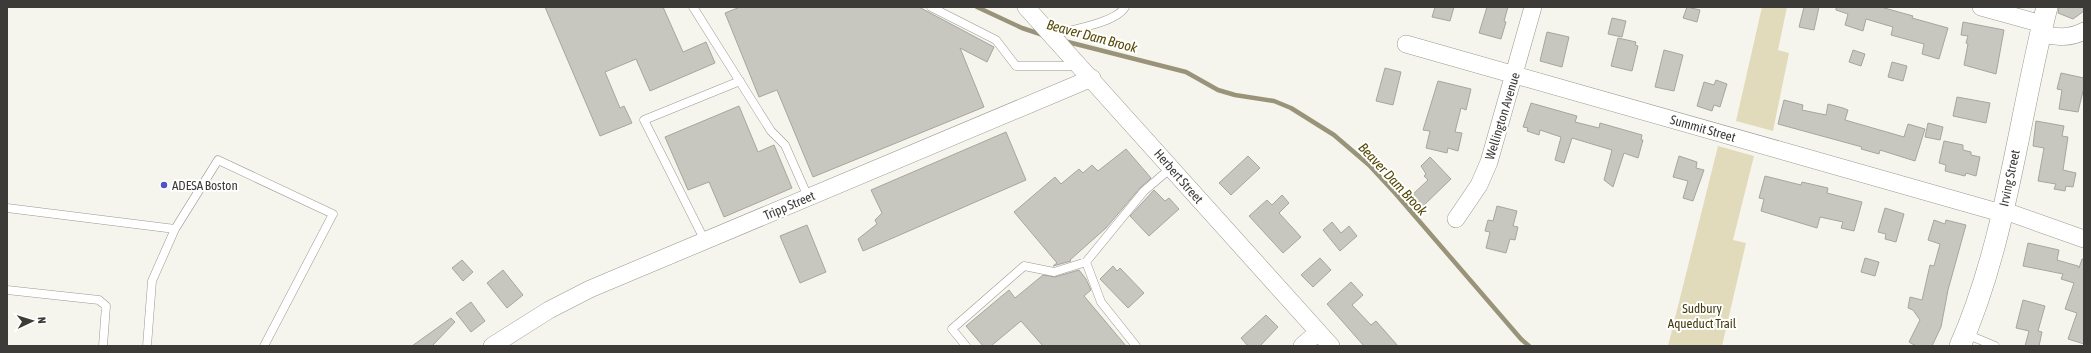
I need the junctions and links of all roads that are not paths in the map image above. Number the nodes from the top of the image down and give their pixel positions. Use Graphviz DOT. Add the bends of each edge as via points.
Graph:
graph roads {
  1 [pos="693,7"];
  2 [pos="931,7"];
  3 [pos="1125,7"];
  4 [pos="1533,7"];
  5 [pos="1981,7"];
  6 [pos="1030,11"];
  7 [pos="2043,22"];
  8 [pos="2084,31"];
  9 [pos="1052,35"];
  10 [pos="1406,44"];
  11 [pos="1082,67"];
  12 [pos="1515,75"];
  13 [pos="740,81"];
  14 [pos="1172,167"];
  15 [pos="808,197"];
  16 [pos="7,208"];
  17 [pos="2001,212"];
  18 [pos="1456,219"];
  19 [pos="175,229"];
  20 [pos="2084,239"];
  21 [pos="705,241"];
  22 [pos="1086,262"];
  23 [pos="7,290"];
  24 [pos="1318,332"];
  25 [pos="1962,340"];
  26 [pos="103,346"];
  27 [pos="147,346"];
  28 [pos="264,346"];
  29 [pos="492,346"];
  30 [pos="966,346"];
  31 [pos="1136,346"];
  32 [pos="1302,346"];
  33 [pos="1331,346"];
  34 [pos="1995,346"];
  1 -- 13 [label="lane"];
  2 -- 11 [label="lane" via="996,40 1016,66"];
  3 -- 9 [label="lane" via="1105,21"];
  4 -- 12 [label="street, Wellington Avenue"];
  5 -- 7 [label="street"];
  6 -- 9 [label="street, Herbert Street"];
  7 -- 8 [label="street" via="2062,38 2075,36"];
  7 -- 17 [label="street, Irving Street"];
  9 -- 11 [label="street, Herbert Street"];
  10 -- 12 [label="street, Summit Street"];
  11 -- 14 [label="street, Herbert Street"];
  11 -- 15 [label="street, Tripp Street"];
  12 -- 17 [label="street, Summit Street"];
  12 -- 18 [label="street, Wellington Avenue" via="1489,162 1479,186"];
  13 -- 15 [label="lane" via="771,131 785,145"];
  13 -- 21 [label="lane" via="644,120"];
  14 -- 22 [label="lane" via="1144,191"];
  14 -- 24 [label="street, Herbert Street"];
  15 -- 21 [label="street, Tripp Street"];
  16 -- 19 [label="lane"];
  17 -- 20 [label="street, Summit Street"];
  17 -- 25 [label="street, Irving Street" via="1984,277"];
  19 -- 27 [label="lane" via="152,281"];
  19 -- 28 [label="lane" via="218,160 333,214"];
  21 -- 29 [label="street, Tripp Street" via="568,300"];
  22 -- 30 [label="lane" via="1054,272 1024,266 952,329"];
  22 -- 31 [label="lane" via="1101,302"];
  23 -- 26 [label="lane" via="99,300 106,306"];
  24 -- 32 [label="street"];
  24 -- 33 [label="street, Herbert Street"];
  25 -- 34 [label="lane"];
}
